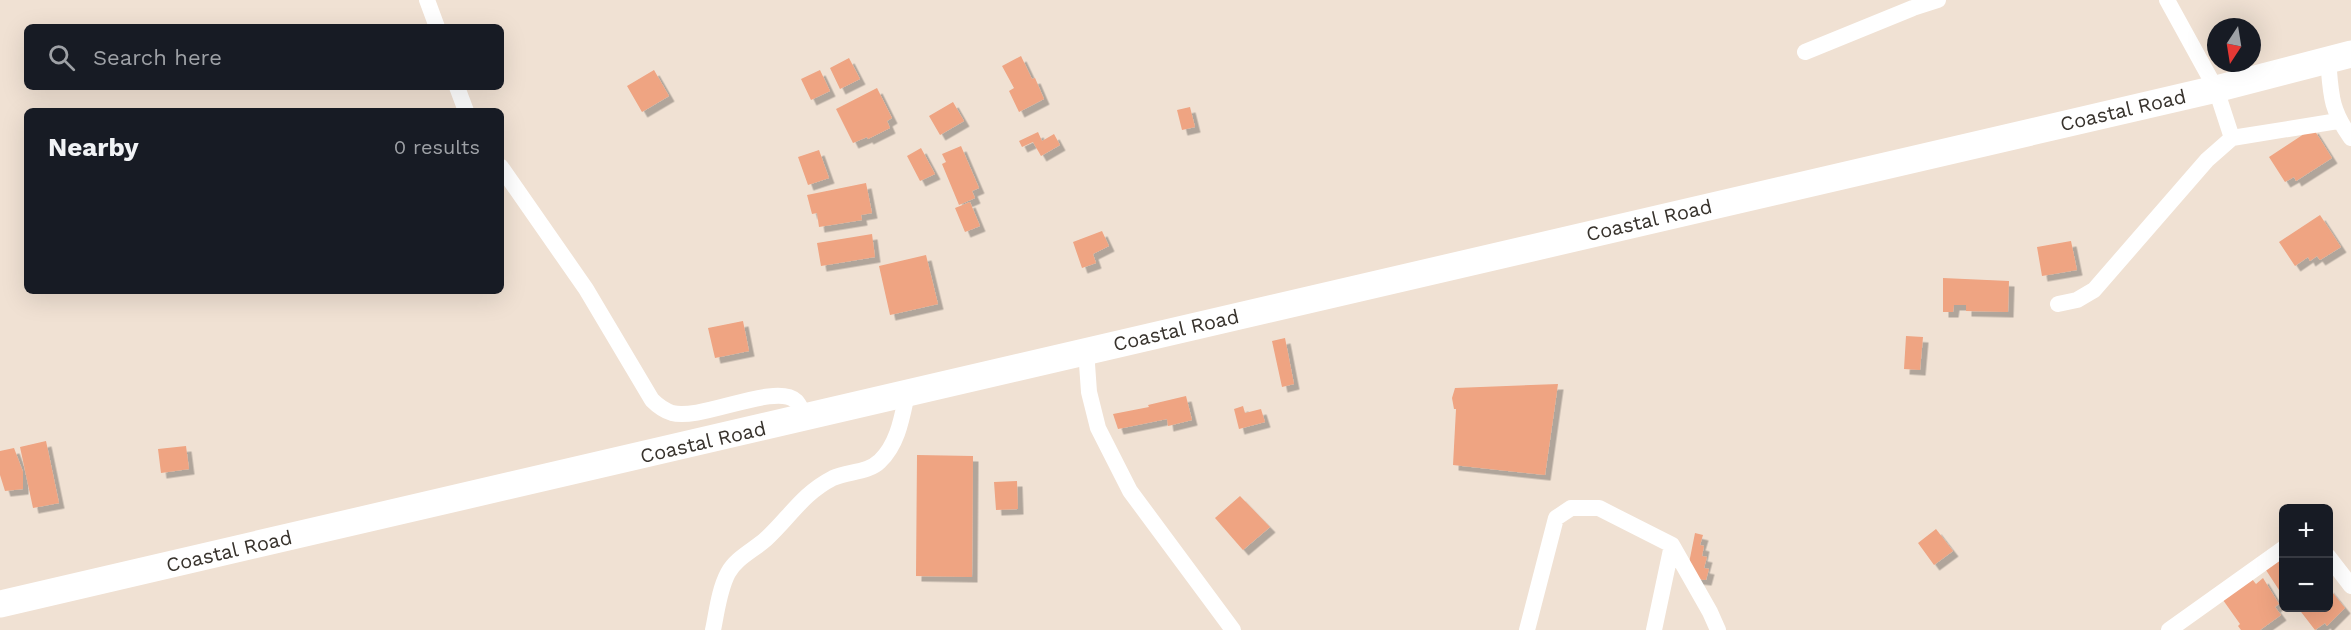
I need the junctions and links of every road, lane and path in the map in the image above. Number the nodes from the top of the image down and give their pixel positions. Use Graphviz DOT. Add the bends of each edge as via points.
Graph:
graph roads {
  1 [pos="427,0"];
  2 [pos="1938,0"];
  3 [pos="2167,0"];
  4 [pos="436,24"];
  5 [pos="1805,52"];
  6 [pos="2340,56"];
  7 [pos="2216,89"];
  8 [pos="458,90"];
  9 [pos="465,108"];
  10 [pos="2338,121"];
  11 [pos="2232,138"];
  12 [pos="2351,138"];
  13 [pos="504,171"];
  14 [pos="2058,304"];
  15 [pos="1086,350"];
  16 [pos="907,394"];
  17 [pos="806,418"];
  18 [pos="1672,545"];
  19 [pos="2279,551"];
  20 [pos="2330,558"];
  21 [pos="2351,585"];
  22 [pos="0,604"];
  23 [pos="713,630"];
  24 [pos="1233,630"];
  25 [pos="1527,630"];
  26 [pos="1654,630"];
  27 [pos="1718,630"];
  28 [pos="2169,630"];
  1 -- 4 [label="street"];
  2 -- 5 [label="street"];
  3 -- 7 [label="street"];
  6 -- 7 [label="highway, Coastal Road"];
  6 -- 10 [label="street" via="2332,104"];
  7 -- 11 [label="street"];
  7 -- 15 [label="highway, Coastal Road"];
  8 -- 9 [label="street"];
  10 -- 11 [label="street"];
  10 -- 12 [label="street"];
  11 -- 14 [label="street" via="2207,160 2094,290 2077,300"];
  13 -- 17 [label="street" via="586,289 661,409 674,414 691,413 781,395 796,401"];
  15 -- 16 [label="highway, Coastal Road"];
  15 -- 24 [label="street" via="1089,392 1098,428 1130,491"];
  16 -- 17 [label="highway, Coastal Road"];
  16 -- 23 [label="street" via="899,428 879,463 832,479 800,501 765,540 729,571"];
  17 -- 22 [label="highway, Coastal Road"];
  18 -- 25 [label="street" via="1599,508 1571,508 1561,513 1556,518"];
  18 -- 26 [label="street"];
  18 -- 27 [label="street"];
  19 -- 28 [label="street"];
  20 -- 21 [label="street"];
}
